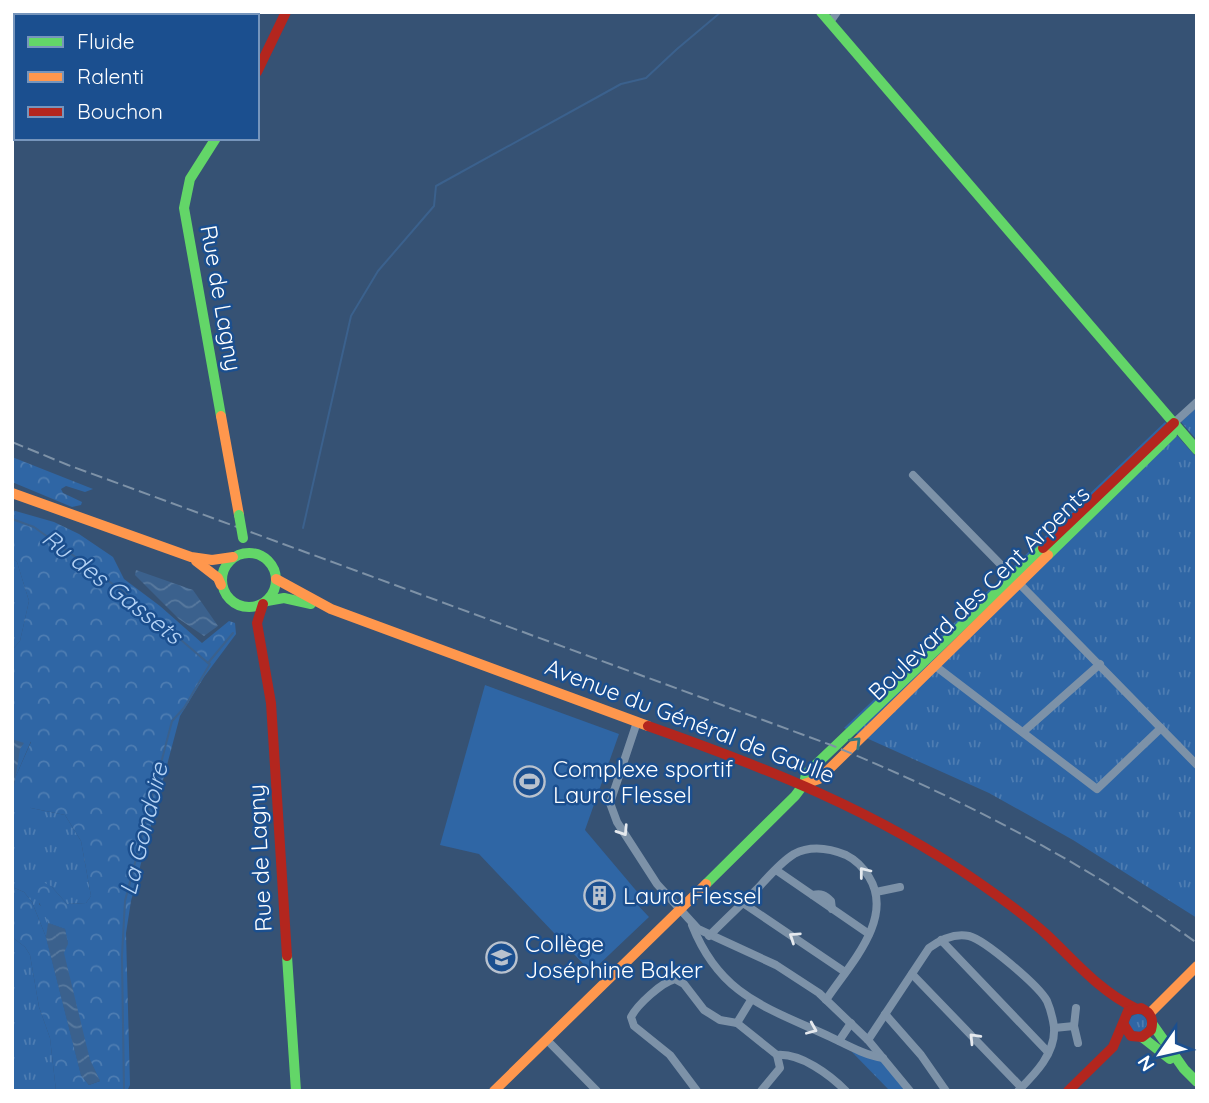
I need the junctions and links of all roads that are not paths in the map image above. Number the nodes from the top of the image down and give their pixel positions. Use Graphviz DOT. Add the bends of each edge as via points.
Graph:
graph roads {
  1 [pos="286,12"];
  2 [pos="821,12"];
  3 [pos="833,17"];
  4 [pos="259,68"];
  5 [pos="215,140"];
  6 [pos="1197,402"];
  7 [pos="1174,423"];
  8 [pos="1197,450"];
  9 [pos="912,475"];
  10 [pos="12,493"];
  11 [pos="243,538"];
  12 [pos="254,553"];
  13 [pos="234,556"];
  14 [pos="191,557"];
  15 [pos="276,579"];
  16 [pos="1015,580"];
  17 [pos="221,585"];
  18 [pos="265,602"];
  19 [pos="244,607"];
  20 [pos="331,609"];
  21 [pos="257,623"];
  22 [pos="1100,664"];
  23 [pos="934,666"];
  24 [pos="638,722"];
  25 [pos="1161,728"];
  26 [pos="1023,732"];
  27 [pos="1197,765"];
  28 [pos="804,784"];
  29 [pos="776,870"];
  30 [pos="900,887"];
  31 [pos="876,892"];
  32 [pos="743,903"];
  33 [pos="679,909"];
  34 [pos="691,923"];
  35 [pos="869,934"];
  36 [pos="713,938"];
  37 [pos="941,940"];
  38 [pos="705,951"];
  39 [pos="1197,966"];
  40 [pos="845,972"];
  41 [pos="912,974"];
  42 [pos="1110,993"];
  43 [pos="751,1000"];
  44 [pos="826,1000"];
  45 [pos="1135,1008"];
  46 [pos="1076,1009"];
  47 [pos="1150,1013"];
  48 [pos="885,1014"];
  49 [pos="1124,1021"];
  50 [pos="737,1023"];
  51 [pos="851,1023"];
  52 [pos="1153,1025"];
  53 [pos="1074,1026"];
  54 [pos="1054,1028"];
  55 [pos="1139,1037"];
  56 [pos="547,1040"];
  57 [pos="868,1040"];
  58 [pos="839,1041"];
  59 [pos="1078,1043"];
  60 [pos="1111,1049"];
  61 [pos="1048,1052"];
  62 [pos="777,1055"];
  63 [pos="883,1058"];
  64 [pos="1184,1069"];
  65 [pos="1197,1082"];
  66 [pos="1020,1089"];
  67 [pos="296,1091"];
  68 [pos="494,1091"];
  69 [pos="597,1091"];
  70 [pos="697,1091"];
  71 [pos="761,1091"];
  72 [pos="846,1091"];
  73 [pos="909,1091"];
  74 [pos="946,1091"];
  75 [pos="1068,1091"];
  1 -- 4 [label="main road"];
  2 -- 3 [label="main road"];
  3 -- 7 [label="main road"];
  5 -- 11 [label="main road, Rue de Lagny, bridge" via="190,177 184,208"];
  6 -- 7 [label="street, Boulevard des Cent Arpents"];
  7 -- 8 [label="main road"];
  7 -- 16 [label="main road, Boulevard des Cent Arpents" via="1172,435"];
  9 -- 16 [label="street"];
  10 -- 14 [label="main road"];
  11 -- 12 [label="main road"];
  11 -- 13 [label="main road"];
  12 -- 13 [label="main road"];
  12 -- 15 [label="main road" via="270,562"];
  13 -- 14 [label="main road" via="222,561"];
  13 -- 17 [label="main road" via="223,569"];
  14 -- 17 [label="main road"];
  15 -- 18 [label="main road"];
  15 -- 20 [label="main road, Avenue du Général de Gaulle"];
  16 -- 22 [label="street"];
  16 -- 23 [label="main road, Boulevard des Cent Arpents"];
  16 -- 28 [label="main road, Boulevard des Cent Arpents" via="806,774"];
  17 -- 19 [label="main road" via="229,599"];
  18 -- 19 [label="main road"];
  18 -- 20 [label="main road, Avenue du Général de Gaulle" via="284,597"];
  18 -- 21 [label="main road, Rue de Lagny"];
  19 -- 21 [label="main road"];
  20 -- 24 [label="main road, Avenue du Général de Gaulle"];
  21 -- 67 [label="main road, Rue de Lagny" via="273,726"];
  22 -- 25 [label="street"];
  22 -- 26 [label="street"];
  23 -- 26 [label="street"];
  28 -- 23 [label="main road, Boulevard des Cent Arpents, one-way" via="819,779"];
  24 -- 28 [label="main road, Avenue du Général de Gaulle"];
  24 -- 33 [label="street, one-way" via="611,796 611,808 657,884"];
  25 -- 26 [label="street" via="1097,789"];
  25 -- 27 [label="street"];
  28 -- 33 [label="main road, Boulevard des Cent Arpents"];
  28 -- 42 [label="main road, Avenue du Général de Gaulle" via="923,845 970,876 1035,925"];
  31 -- 29 [label="street, one-way" via="861,865 828,849 812,848 793,855"];
  29 -- 32 [label="street"];
  29 -- 35 [label="street"];
  30 -- 31 [label="street"];
  31 -- 35 [label="street" via="878,909"];
  32 -- 36 [label="street"];
  40 -- 32 [label="street, one-way"];
  33 -- 34 [label="street"];
  33 -- 56 [label="main road, Boulevard des Cent Arpents"];
  34 -- 36 [label="street"];
  34 -- 38 [label="street"];
  35 -- 40 [label="street"];
  36 -- 38 [label="street"];
  36 -- 44 [label="street" via="776,965"];
  37 -- 41 [label="street" via="929,948"];
  37 -- 54 [label="street" via="970,936 988,947 1035,985 1048,1002"];
  37 -- 61 [label="street"];
  38 -- 43 [label="street" via="724,978"];
  39 -- 47 [label="main road"];
  40 -- 44 [label="street"];
  41 -- 48 [label="street"];
  66 -- 41 [label="street, one-way"];
  42 -- 45 [label="main road, Avenue du Général de Gaulle"];
  42 -- 49 [label="main road, Avenue du Général de Gaulle"];
  43 -- 50 [label="street"];
  43 -- 58 [label="street, one-way"];
  44 -- 51 [label="street"];
  45 -- 47 [label="main road, Avenue du Général de Gaulle"];
  45 -- 49 [label="main road"];
  46 -- 53 [label="street"];
  47 -- 52 [label="main road, Avenue du Général de Gaulle"];
  48 -- 57 [label="street"];
  48 -- 74 [label="street"];
  49 -- 55 [label="main road, Avenue du Général de Gaulle" via="1128,1033"];
  49 -- 60 [label="main road"];
  50 -- 62 [label="street"];
  50 -- 70 [label="street" via="704,1010 675,979 666,981 636,1007 631,1017 634,1026 670,1055"];
  51 -- 57 [label="street"];
  51 -- 58 [label="street"];
  52 -- 55 [label="main road"];
  52 -- 64 [label="main road, Avenue du Général de Gaulle"];
  53 -- 54 [label="street"];
  53 -- 59 [label="street"];
  54 -- 61 [label="street"];
  55 -- 60 [label="main road"];
  55 -- 64 [label="main road, Avenue du Général de Gaulle"];
  56 -- 68 [label="main road, Boulevard des Cent Arpents"];
  56 -- 69 [label="street"];
  57 -- 63 [label="street"];
  58 -- 63 [label="street"];
  60 -- 75 [label="main road"];
  61 -- 66 [label="street" via="1041,1068"];
  62 -- 71 [label="street" via="780,1068"];
  62 -- 72 [label="street" via="794,1057"];
  63 -- 73 [label="street"];
  64 -- 65 [label="main road, Avenue du Général de Gaulle"];
}
